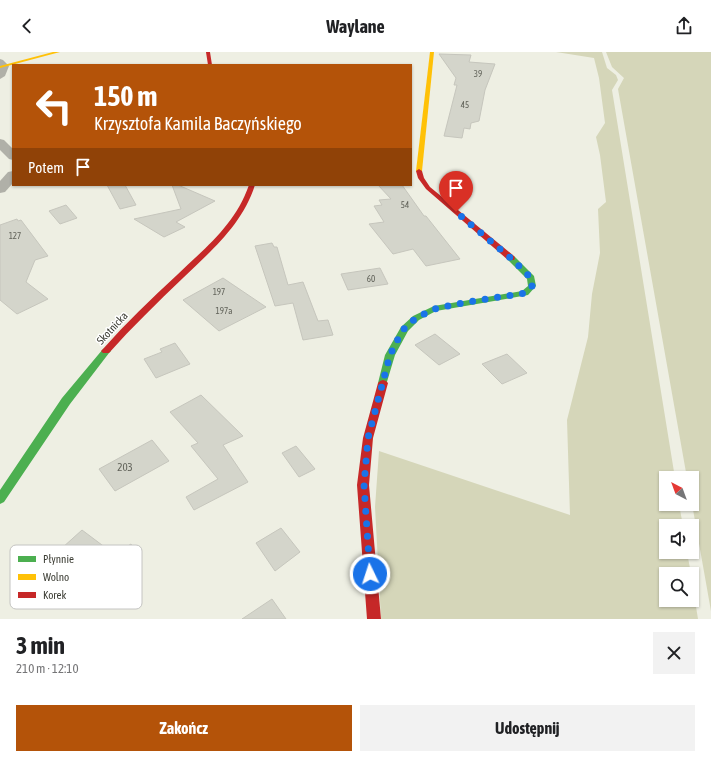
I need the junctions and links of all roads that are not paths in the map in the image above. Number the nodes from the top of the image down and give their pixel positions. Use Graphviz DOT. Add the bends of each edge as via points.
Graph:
graph roads {
  1 [pos="58,52"];
  2 [pos="208,52"];
  3 [pos="432,52"];
  4 [pos="210,64"];
  5 [pos="1,65"];
  6 [pos="0,76"];
  7 [pos="0,143"];
  8 [pos="12,155"];
  9 [pos="12,176"];
  10 [pos="252,186"];
  11 [pos="0,189"];
  12 [pos="0,499"];
  13 [pos="374,619"];
  1 -- 5 [label="street"];
  2 -- 4 [label="street"];
  3 -- 13 [label="street" via="419,170 421,178 428,188 513,260 531,278 532,286 525,293 434,309 416,318 404,329 390,355 368,438 364,485"];
  5 -- 6 [label="street"];
  7 -- 8 [label="street"];
  9 -- 11 [label="street"];
  10 -- 12 [label="street, Skotnicka" via="251,195 243,210 226,230 90,369"];
}
